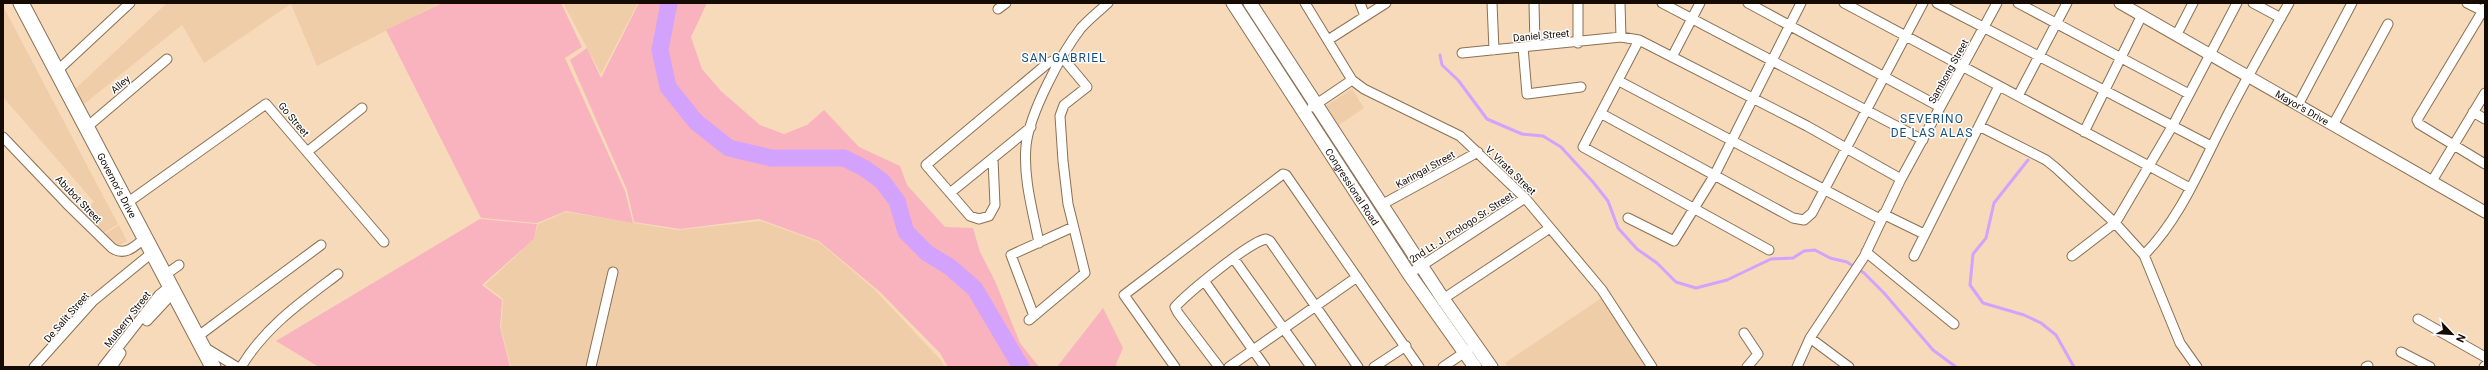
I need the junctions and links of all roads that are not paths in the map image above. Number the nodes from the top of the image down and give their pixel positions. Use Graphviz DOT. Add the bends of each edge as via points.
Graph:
graph roads {
  1 [pos="21,3"];
  2 [pos="130,3"];
  3 [pos="1006,3"];
  4 [pos="1108,3"];
  5 [pos="1233,3"];
  6 [pos="1250,3"];
  7 [pos="1305,3"];
  8 [pos="1360,3"];
  9 [pos="1386,3"];
  10 [pos="1492,3"];
  11 [pos="1534,3"];
  12 [pos="1578,3"];
  13 [pos="1620,3"];
  14 [pos="1662,3"];
  15 [pos="1700,3"];
  16 [pos="1748,3"];
  17 [pos="1801,3"];
  18 [pos="1844,3"];
  19 [pos="1924,3"];
  20 [pos="1937,3"];
  21 [pos="1997,3"];
  22 [pos="2018,3"];
  23 [pos="2067,3"];
  24 [pos="2120,3"];
  25 [pos="2193,3"];
  26 [pos="2237,3"];
  27 [pos="2253,3"];
  28 [pos="2289,3"];
  29 [pos="2352,3"];
  30 [pos="2466,3"];
  31 [pos="998,9"];
  32 [pos="2484,9"];
  33 [pos="2138,10"];
  34 [pos="1365,16"];
  35 [pos="1692,17"];
  36 [pos="2280,18"];
  37 [pos="2056,24"];
  38 [pos="2388,24"];
  39 [pos="1788,25"];
  40 [pos="1984,28"];
  41 [pos="2177,34"];
  42 [pos="1906,36"];
  43 [pos="1621,37"];
  44 [pos="1328,40"];
  45 [pos="1639,40"];
  46 [pos="1578,43"];
  47 [pos="1535,45"];
  48 [pos="1523,47"];
  49 [pos="1494,50"];
  50 [pos="1462,53"];
  51 [pos="2210,54"];
  52 [pos="1062,57"];
  53 [pos="1672,57"];
  54 [pos="2038,57"];
  55 [pos="2121,57"];
  56 [pos="167,59"];
  57 [pos="1771,60"];
  58 [pos="1963,67"];
  59 [pos="57,71"];
  60 [pos="2248,76"];
  61 [pos="1885,77"];
  62 [pos="1352,80"];
  63 [pos="1619,81"];
  64 [pos="1999,86"];
  65 [pos="1581,87"];
  66 [pos="2104,92"];
  67 [pos="2485,92"];
  68 [pos="2189,94"];
  69 [pos="2018,96"];
  70 [pos="1752,99"];
  71 [pos="1317,104"];
  72 [pos="2298,105"];
  73 [pos="1940,107"];
  74 [pos="362,108"];
  75 [pos="1868,111"];
  76 [pos="2473,112"];
  77 [pos="1304,113"];
  78 [pos="1602,114"];
  79 [pos="2485,119"];
  80 [pos="2173,125"];
  81 [pos="2333,125"];
  82 [pos="86,126"];
  83 [pos="1031,126"];
  84 [pos="1979,126"];
  85 [pos="2084,132"];
  86 [pos="3,137"];
  87 [pos="1731,139"];
  88 [pos="1923,140"];
  89 [pos="2453,145"];
  90 [pos="2211,146"];
  91 [pos="1848,149"];
  92 [pos="307,152"];
  93 [pos="1478,152"];
  94 [pos="993,159"];
  95 [pos="2485,164"];
  96 [pos="2150,166"];
  97 [pos="1714,176"];
  98 [pos="1901,179"];
  99 [pos="2432,181"];
  100 [pos="2190,188"];
  101 [pos="1826,189"];
  102 [pos="950,193"];
  103 [pos="1525,198"];
  104 [pos="127,203"];
  105 [pos="1383,204"];
  106 [pos="1693,210"];
  107 [pos="2485,212"];
  108 [pos="1882,216"];
  109 [pos="1628,218"];
  110 [pos="2115,223"];
  111 [pos="1073,227"];
  112 [pos="1550,228"];
  113 [pos="1924,234"];
  114 [pos="145,238"];
  115 [pos="384,242"];
  116 [pos="1038,243"];
  117 [pos="321,245"];
  118 [pos="1769,250"];
  119 [pos="153,252"];
  120 [pos="1865,255"];
  121 [pos="2144,255"];
  122 [pos="1914,256"];
  123 [pos="2072,256"];
  124 [pos="1234,259"];
  125 [pos="179,265"];
  126 [pos="1422,266"];
  127 [pos="613,272"];
  128 [pos="338,274"];
  129 [pos="1409,274"];
  130 [pos="1356,277"];
  131 [pos="1205,282"];
  132 [pos="170,285"];
  133 [pos="1443,299"];
  134 [pos="1317,305"];
  135 [pos="2418,319"];
  136 [pos="1954,324"];
  137 [pos="1284,328"];
  138 [pos="1744,334"];
  139 [pos="1810,338"];
  140 [pos="200,342"];
  141 [pos="1476,345"];
  142 [pos="1406,346"];
  143 [pos="1252,350"];
  144 [pos="1465,352"];
  145 [pos="2401,352"];
  146 [pos="2485,357"];
  147 [pos="2425,366"];
  148 [pos="34,367"];
  149 [pos="103,367"];
  150 [pos="112,367"];
  151 [pos="213,367"];
  152 [pos="238,367"];
  153 [pos="241,367"];
  154 [pos="591,367"];
  155 [pos="1175,367"];
  156 [pos="1219,367"];
  157 [pos="1229,367"];
  158 [pos="1265,367"];
  159 [pos="1311,367"];
  160 [pos="1358,367"];
  161 [pos="1374,367"];
  162 [pos="1419,367"];
  163 [pos="1443,367"];
  164 [pos="1475,367"];
  165 [pos="1491,367"];
  166 [pos="1652,367"];
  167 [pos="1747,367"];
  168 [pos="1797,367"];
  169 [pos="1849,367"];
  170 [pos="2197,367"];
  1 -- 59 [label="highway, Governor's Drive"];
  2 -- 59 [label="street"];
  3 -- 31 [label="street"];
  4 -- 52 [label="street" via="1082,27"];
  5 -- 77 [label="main road, Congressional Road"];
  6 -- 71 [label="main road, Congressional Road"];
  7 -- 44 [label="street"];
  8 -- 34 [label="street"];
  9 -- 34 [label="street"];
  10 -- 49 [label="street"];
  11 -- 47 [label="street"];
  12 -- 46 [label="street"];
  13 -- 43 [label="street"];
  14 -- 35 [label="street"];
  15 -- 35 [label="street"];
  16 -- 39 [label="street"];
  17 -- 39 [label="street"];
  18 -- 42 [label="street"];
  19 -- 42 [label="street"];
  20 -- 40 [label="street"];
  21 -- 40 [label="street, Sambong Street"];
  22 -- 37 [label="street"];
  23 -- 37 [label="street"];
  24 -- 33 [label="street, Mayor's Drive"];
  25 -- 41 [label="street"];
  26 -- 51 [label="street"];
  27 -- 36 [label="street"];
  28 -- 36 [label="street"];
  29 -- 72 [label="street"];
  30 -- 32 [label="street"];
  32 -- 89 [label="street" via="2417,120 2419,124"];
  33 -- 41 [label="street, Mayor's Drive"];
  33 -- 55 [label="street"];
  34 -- 44 [label="street"];
  35 -- 53 [label="street"];
  35 -- 57 [label="street"];
  36 -- 60 [label="street"];
  37 -- 54 [label="street"];
  37 -- 55 [label="street"];
  38 -- 81 [label="street"];
  39 -- 57 [label="street"];
  39 -- 61 [label="street"];
  40 -- 54 [label="street"];
  40 -- 58 [label="street, Sambong Street"];
  41 -- 51 [label="street, Mayor's Drive"];
  42 -- 58 [label="street"];
  42 -- 61 [label="street"];
  43 -- 45 [label="street, Daniel Street"];
  43 -- 46 [label="street, Daniel Street"];
  44 -- 62 [label="street"];
  45 -- 53 [label="street, Daniel Street"];
  45 -- 63 [label="street"];
  46 -- 47 [label="street, Daniel Street"];
  47 -- 48 [label="street, Daniel Street"];
  48 -- 49 [label="street, Daniel Street"];
  48 -- 65 [label="street" via="1527,94"];
  49 -- 50 [label="street, Daniel Street"];
  51 -- 60 [label="street, Mayor's Drive"];
  51 -- 68 [label="street"];
  52 -- 83 [label="street"];
  52 -- 102 [label="street" via="1048,63 926,165"];
  52 -- 111 [label="street" via="1087,87 1064,105 1060,116 1062,161"];
  53 -- 70 [label="street, Daniel Street"];
  54 -- 66 [label="street"];
  54 -- 69 [label="street"];
  55 -- 66 [label="street"];
  55 -- 68 [label="street"];
  56 -- 82 [label="street, Alley"];
  57 -- 70 [label="street"];
  57 -- 75 [label="street"];
  58 -- 64 [label="street"];
  58 -- 73 [label="street, Sambong Street"];
  59 -- 82 [label="highway, Governor's Drive"];
  60 -- 72 [label="street, Mayor's Drive"];
  60 -- 90 [label="street"];
  61 -- 73 [label="street"];
  61 -- 75 [label="street"];
  62 -- 71 [label="street"];
  62 -- 93 [label="street, V. Virata Street" via="1364,89 1460,136"];
  63 -- 78 [label="street"];
  63 -- 87 [label="street"];
  64 -- 69 [label="street"];
  64 -- 84 [label="street"];
  66 -- 80 [label="street"];
  66 -- 85 [label="street"];
  67 -- 76 [label="street"];
  68 -- 80 [label="street"];
  69 -- 85 [label="street"];
  70 -- 87 [label="street"];
  70 -- 91 [label="street, Daniel Street"];
  71 -- 77 [label="street"];
  71 -- 105 [label="main road, Congressional Road"];
  72 -- 81 [label="street, Mayor's Drive"];
  73 -- 88 [label="street, Sambong Street"];
  74 -- 92 [label="street"];
  75 -- 88 [label="street"];
  75 -- 91 [label="street"];
  76 -- 79 [label="street"];
  76 -- 89 [label="street"];
  77 -- 129 [label="main road, Congressional Road"];
  78 -- 97 [label="street"];
  78 -- 106 [label="street" via="1583,148"];
  80 -- 90 [label="street"];
  80 -- 96 [label="street"];
  81 -- 99 [label="street, Mayor's Drive"];
  82 -- 104 [label="highway, Governor's Drive"];
  83 -- 94 [label="street"];
  83 -- 116 [label="street" via="1026,145 1026,160"];
  84 -- 110 [label="street" via="2046,160"];
  84 -- 113 [label="street"];
  85 -- 96 [label="street"];
  86 -- 114 [label="street, Abubot Street" via="112,248 118,252 126,252"];
  87 -- 97 [label="street"];
  87 -- 101 [label="street"];
  88 -- 98 [label="street, Sambong Street"];
  89 -- 95 [label="street"];
  89 -- 99 [label="street"];
  90 -- 100 [label="street"];
  91 -- 98 [label="street, Daniel Street"];
  91 -- 101 [label="street"];
  92 -- 104 [label="street, Go Street" via="266,104"];
  92 -- 115 [label="street, Go Street"];
  93 -- 103 [label="street, V. Virata Street"];
  93 -- 105 [label="street, Karingal Street"];
  94 -- 102 [label="street"];
  94 -- 102 [label="street" via="995,205 990,216 983,219 974,218"];
  96 -- 100 [label="street"];
  96 -- 110 [label="street"];
  97 -- 101 [label="street" via="1798,220 1808,218"];
  97 -- 106 [label="street"];
  98 -- 108 [label="street, Sambong Street"];
  99 -- 107 [label="street, Mayor's Drive"];
  100 -- 121 [label="street" via="2157,242"];
  101 -- 108 [label="street"];
  103 -- 112 [label="street, V. Virata Street"];
  103 -- 126 [label="street, 2nd Lt. J. Prologo Sr. Street"];
  104 -- 114 [label="highway, Governor's Drive"];
  105 -- 126 [label="main road, Congressional Road"];
  106 -- 109 [label="street" via="1674,240"];
  106 -- 118 [label="street"];
  108 -- 113 [label="street"];
  108 -- 120 [label="street, Sambong Street"];
  110 -- 121 [label="street"];
  110 -- 123 [label="street"];
  111 -- 116 [label="street"];
  111 -- 116 [label="street" via="1085,273 1032,318 1011,255"];
  112 -- 133 [label="street"];
  112 -- 166 [label="street, V. Virata Street" via="1602,290"];
  113 -- 122 [label="street"];
  114 -- 119 [label="highway, Governor's Drive"];
  117 -- 140 [label="street"];
  119 -- 132 [label="highway, Governor's Drive"];
  119 -- 148 [label="street, De Salit Street" via="93,301"];
  120 -- 136 [label="street"];
  120 -- 139 [label="street, Sambong Street"];
  121 -- 170 [label="street" via="2180,343"];
  124 -- 131 [label="street"];
  124 -- 134 [label="street" via="1258,241 1268,239"];
  124 -- 137 [label="street"];
  125 -- 132 [label="street"];
  126 -- 129 [label="street, 2nd Lt. J. Prologo Sr. Street"];
  126 -- 133 [label="main road, Congressional Road"];
  127 -- 154 [label="street"];
  128 -- 153 [label="street" via="286,314 257,342"];
  129 -- 144 [label="main road, Congressional Road"];
  130 -- 134 [label="street"];
  130 -- 142 [label="street"];
  130 -- 155 [label="street" via="1283,174 1124,295"];
  131 -- 143 [label="street"];
  131 -- 156 [label="street" via="1175,309"];
  132 -- 140 [label="highway, Governor's Drive"];
  132 -- 149 [label="street, Mulberry Street"];
  132 -- 150 [label="street, Mulberry Street" via="162,302"];
  133 -- 141 [label="main road, Congressional Road"];
  134 -- 137 [label="street"];
  134 -- 160 [label="street"];
  135 -- 146 [label="street"];
  137 -- 143 [label="street"];
  137 -- 159 [label="street"];
  138 -- 167 [label="street" via="1758,354"];
  139 -- 168 [label="street, Sambong Street"];
  139 -- 169 [label="street"];
  140 -- 151 [label="highway, Governor's Drive"];
  140 -- 152 [label="street"];
  141 -- 144 [label="street"];
  141 -- 165 [label="main road, Congressional Road"];
  142 -- 161 [label="street"];
  142 -- 162 [label="street"];
  143 -- 157 [label="street"];
  143 -- 158 [label="street"];
  144 -- 163 [label="street"];
  144 -- 164 [label="main road, Congressional Road"];
  145 -- 147 [label="street"];
}
